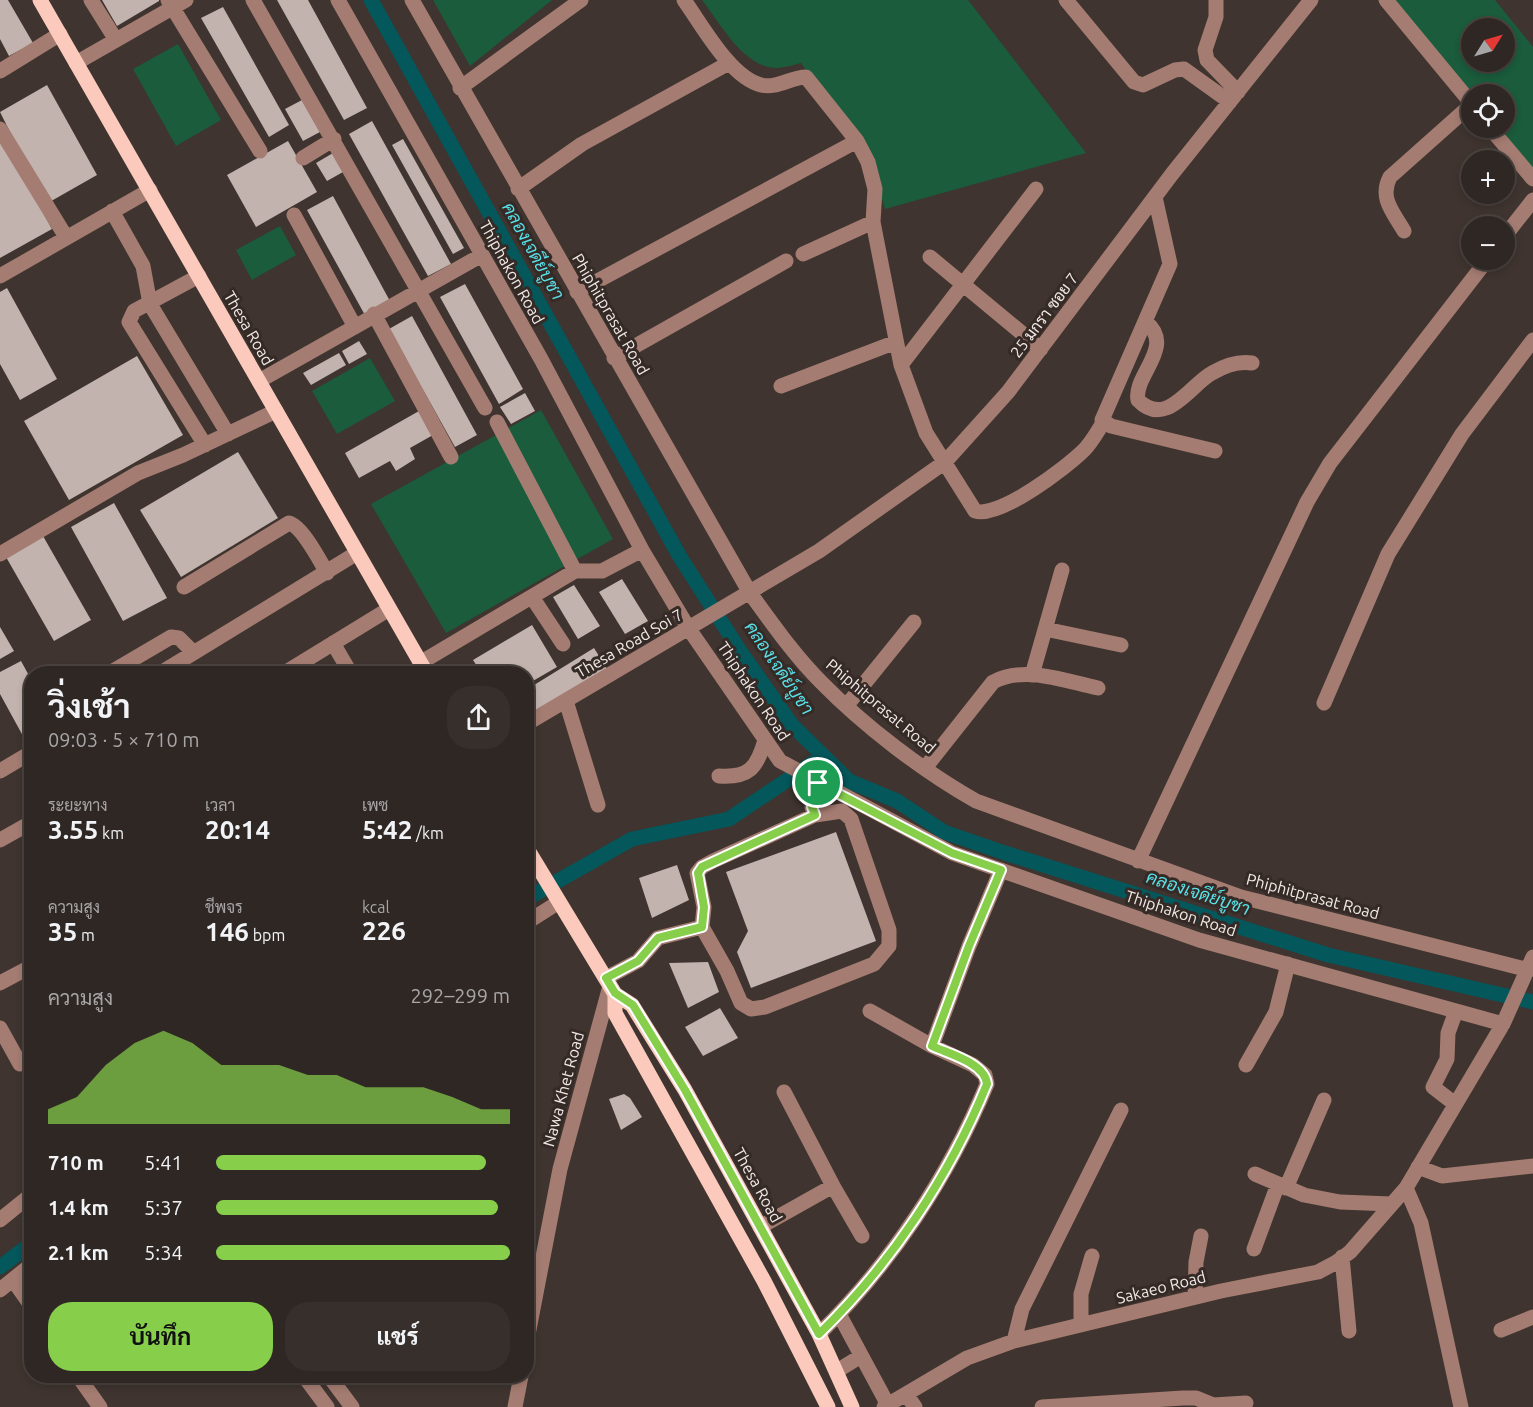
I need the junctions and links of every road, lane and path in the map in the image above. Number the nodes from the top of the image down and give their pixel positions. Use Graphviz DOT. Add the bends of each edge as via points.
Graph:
graph roads {
  1 [pos="40,0"];
  2 [pos="91,0"];
  3 [pos="253,0"];
  4 [pos="338,0"];
  5 [pos="412,0"];
  6 [pos="581,0"];
  7 [pos="684,0"];
  8 [pos="1066,0"];
  9 [pos="1216,0"];
  10 [pos="1311,0"];
  11 [pos="1386,0"];
  12 [pos="176,2"];
  13 [pos="60,34"];
  14 [pos="116,40"];
  15 [pos="76,63"];
  16 [pos="729,63"];
  17 [pos="0,71"];
  18 [pos="460,88"];
  19 [pos="1461,91"];
  20 [pos="1234,97"];
  21 [pos="1461,114"];
  22 [pos="0,129"];
  23 [pos="1498,138"];
  24 [pos="334,140"];
  25 [pos="857,141"];
  26 [pos="260,151"];
  27 [pos="303,158"];
  28 [pos="1533,179"];
  29 [pos="518,189"];
  30 [pos="1036,189"];
  31 [pos="150,190"];
  32 [pos="1155,197"];
  33 [pos="1533,200"];
  34 [pos="112,211"];
  35 [pos="294,215"];
  36 [pos="873,222"];
  37 [pos="1515,223"];
  38 [pos="1404,231"];
  39 [pos="66,237"];
  40 [pos="803,254"];
  41 [pos="482,255"];
  42 [pos="930,257"];
  43 [pos="786,261"];
  44 [pos="1479,270"];
  45 [pos="1,274"];
  46 [pos="199,276"];
  47 [pos="963,284"];
  48 [pos="418,290"];
  49 [pos="577,292"];
  50 [pos="150,304"];
  51 [pos="374,314"];
  52 [pos="1146,322"];
  53 [pos="355,327"];
  54 [pos="1533,340"];
  55 [pos="896,342"];
  56 [pos="1041,349"];
  57 [pos="614,358"];
  58 [pos="1252,363"];
  59 [pos="901,365"];
  60 [pos="259,381"];
  61 [pos="781,386"];
  62 [pos="485,408"];
  63 [pos="276,411"];
  64 [pos="497,422"];
  65 [pos="1103,423"];
  66 [pos="228,434"];
  67 [pos="205,445"];
  68 [pos="1215,451"];
  69 [pos="452,457"];
  70 [pos="945,462"];
  71 [pos="642,550"];
  72 [pos="357,553"];
  73 [pos="0,554"];
  74 [pos="1062,570"];
  75 [pos="575,571"];
  76 [pos="327,573"];
  77 [pos="184,587"];
  78 [pos="744,596"];
  79 [pos="532,597"];
  80 [pos="389,609"];
  81 [pos="914,622"];
  82 [pos="695,626"];
  83 [pos="1045,629"];
  84 [pos="333,643"];
  85 [pos="563,644"];
  86 [pos="1121,645"];
  87 [pos="193,652"];
  88 [pos="122,666"];
  89 [pos="171,666"];
  90 [pos="296,666"];
  91 [pos="346,666"];
  92 [pos="423,666"];
  93 [pos="427,666"];
  94 [pos="1032,675"];
  95 [pos="1098,688"];
  96 [pos="566,701"];
  97 [pos="1324,703"];
  98 [pos="847,705"];
  99 [pos="534,719"];
  100 [pos="765,740"];
  101 [pos="24,757"];
  102 [pos="925,768"];
  103 [pos="0,771"];
  104 [pos="719,776"];
  105 [pos="817,783"];
  106 [pos="598,805"];
  107 [pos="815,815"];
  108 [pos="24,826"];
  109 [pos="0,840"];
  110 [pos="534,861"];
  111 [pos="1138,861"];
  112 [pos="1001,870"];
  113 [pos="555,896"];
  114 [pos="534,916"];
  115 [pos="702,927"];
  116 [pos="1288,964"];
  117 [pos="1530,965"];
  118 [pos="24,970"];
  119 [pos="0,983"];
  120 [pos="610,986"];
  121 [pos="870,1011"];
  122 [pos="1456,1011"];
  123 [pos="1505,1019"];
  124 [pos="0,1028"];
  125 [pos="932,1046"];
  126 [pos="20,1064"];
  127 [pos="1246,1065"];
  128 [pos="784,1092"];
  129 [pos="1324,1100"];
  130 [pos="1455,1104"];
  131 [pos="1121,1110"];
  132 [pos="1418,1167"];
  133 [pos="1533,1167"];
  134 [pos="1255,1174"];
  135 [pos="833,1186"];
  136 [pos="1282,1186"];
  137 [pos="1406,1188"];
  138 [pos="24,1200"];
  139 [pos="1391,1204"];
  140 [pos="1,1218"];
  141 [pos="760,1227"];
  142 [pos="862,1236"];
  143 [pos="1201,1236"];
  144 [pos="1254,1249"];
  145 [pos="1092,1256"];
  146 [pos="1342,1257"];
  147 [pos="24,1271"];
  148 [pos="13,1280"];
  149 [pos="0,1290"];
  150 [pos="24,1296"];
  151 [pos="1195,1297"];
  152 [pos="534,1303"];
  153 [pos="839,1314"];
  154 [pos="1533,1317"];
  155 [pos="1081,1325"];
  156 [pos="1501,1330"];
  157 [pos="1349,1331"];
  158 [pos="819,1334"];
  159 [pos="1014,1341"];
  160 [pos="861,1356"];
  161 [pos="837,1371"];
  162 [pos="83,1383"];
  163 [pos="309,1383"];
  164 [pos="333,1383"];
  165 [pos="519,1383"];
  166 [pos="906,1394"];
  167 [pos="1246,1403"];
  168 [pos="886,1406"];
  169 [pos="100,1407"];
  170 [pos="327,1407"];
  171 [pos="352,1407"];
  172 [pos="514,1407"];
  173 [pos="828,1407"];
  174 [pos="852,1407"];
  175 [pos="915,1407"];
  176 [pos="1042,1407"];
  177 [pos="1461,1407"];
  1 -- 13 [label="main road, Thesa Road"];
  2 -- 14 [label="street"];
  3 -- 24 [label="street"];
  4 -- 41 [label="street, Thiphakon Road"];
  5 -- 18 [label="street, Phiphitprasat Road"];
  6 -- 18 [label="street"];
  7 -- 16 [label="street"];
  8 -- 20 [label="street" via="1134,82 1143,85 1184,69"];
  9 -- 20 [label="street" via="1216,17 1205,50 1207,60"];
  10 -- 20 [label="street, 25 มกรา ซอย 7"];
  11 -- 19 [label="street"];
  12 -- 14 [label="street"];
  12 -- 26 [label="street"];
  13 -- 15 [label="main road, Thesa Road"];
  13 -- 17 [label="street"];
  14 -- 15 [label="street"];
  15 -- 31 [label="main road, Thesa Road"];
  16 -- 25 [label="street" via="761,85 806,77"];
  16 -- 29 [label="street" via="582,144"];
  18 -- 29 [label="street, Phiphitprasat Road"];
  20 -- 32 [label="street, 25 มกรา ซอย 7"];
  21 -- 38 [label="street" via="1390,177 1384,188 1385,198"];
  22 -- 39 [label="street"];
  23 -- 28 [label="street"];
  24 -- 27 [label="street"];
  24 -- 48 [label="street"];
  25 -- 36 [label="street" via="873,175"];
  25 -- 49 [label="street"];
  29 -- 49 [label="street, Phiphitprasat Road"];
  30 -- 47 [label="street"];
  31 -- 34 [label="street"];
  31 -- 46 [label="main road, Thesa Road"];
  32 -- 52 [label="street" via="1170,264"];
  32 -- 56 [label="street, 25 มกรา ซอย 7"];
  33 -- 37 [label="street"];
  34 -- 39 [label="street"];
  34 -- 50 [label="street" via="143,266"];
  35 -- 53 [label="street"];
  36 -- 40 [label="street"];
  36 -- 55 [label="street"];
  39 -- 45 [label="street"];
  41 -- 48 [label="street"];
  41 -- 71 [label="street, Thiphakon Road"];
  42 -- 47 [label="street"];
  43 -- 57 [label="street"];
  44 -- 111 [label="street" via="1330,463 1307,502"];
  46 -- 50 [label="street"];
  46 -- 60 [label="main road, Thesa Road"];
  47 -- 56 [label="street"];
  47 -- 59 [label="street"];
  48 -- 51 [label="street"];
  48 -- 62 [label="street"];
  49 -- 57 [label="street, Phiphitprasat Road"];
  50 -- 66 [label="street"];
  50 -- 67 [label="street" via="130,316 131,328"];
  51 -- 53 [label="street"];
  51 -- 69 [label="street"];
  52 -- 58 [label="street" via="1157,336 1152,362 1137,394 1138,400 1150,408 1179,404 1211,373 1242,361"];
  52 -- 65 [label="street" via="1106,408"];
  53 -- 60 [label="street"];
  54 -- 97 [label="street" via="1462,434 1388,554"];
  55 -- 59 [label="street"];
  55 -- 61 [label="street"];
  56 -- 70 [label="street, 25 มกรา ซอย 7"];
  57 -- 78 [label="street, Phiphitprasat Road"];
  59 -- 70 [label="street" via="922,423"];
  60 -- 63 [label="main road, Thesa Road"];
  63 -- 66 [label="street"];
  63 -- 72 [label="main road, Thesa Road"];
  64 -- 75 [label="street"];
  65 -- 68 [label="street"];
  65 -- 70 [label="street" via="1083,451 1023,497 980,513"];
  66 -- 67 [label="street"];
  67 -- 73 [label="street" via="138,472"];
  70 -- 78 [label="street, 25 มกรา ซอย 7" via="819,551"];
  71 -- 75 [label="street" via="602,571"];
  71 -- 82 [label="street, Thiphakon Road"];
  72 -- 76 [label="street"];
  72 -- 80 [label="main road, Thesa Road"];
  74 -- 83 [label="street"];
  75 -- 79 [label="street"];
  76 -- 77 [label="street" via="302,535 289,524"];
  76 -- 87 [label="street"];
  78 -- 82 [label="street, Thesa Road Soi 7"];
  78 -- 98 [label="street, Phiphitprasat Road" via="820,682"];
  79 -- 85 [label="street"];
  79 -- 93 [label="street"];
  80 -- 84 [label="street"];
  80 -- 92 [label="main road, Thesa Road"];
  81 -- 98 [label="street"];
  82 -- 96 [label="street, Thesa Road Soi 7"];
  82 -- 100 [label="street, Thiphakon Road"];
  83 -- 86 [label="street"];
  83 -- 94 [label="street"];
  84 -- 90 [label="street"];
  84 -- 91 [label="street"];
  87 -- 88 [label="street" via="179,638 171,637"];
  87 -- 89 [label="street"];
  94 -- 95 [label="street"];
  94 -- 102 [label="street" via="1007,675 993,682"];
  96 -- 99 [label="street, Thesa Road Soi 7"];
  96 -- 106 [label="street"];
  98 -- 102 [label="street, Phiphitprasat Road"];
  100 -- 104 [label="street" via="760,756 748,771 736,777"];
  100 -- 105 [label="street, Thiphakon Road" via="786,765"];
  101 -- 103 [label="street"];
  102 -- 111 [label="street, Phiphitprasat Road" via="976,801"];
  105 -- 107 [label="street" via="812,807"];
  105 -- 112 [label="street, Thiphakon Road" via="952,853"];
  107 -- 115 [label="street" via="702,867 698,873 704,907"];
  107 -- 115 [label="street" via="842,811 851,819 889,930 889,946 874,964 751,1009 741,1003"];
  108 -- 109 [label="street"];
  110 -- 113 [label="main road, Thesa Road"];
  111 -- 117 [label="street, Phiphitprasat Road" via="1241,897"];
  112 -- 116 [label="street, Thiphakon Road" via="1199,940"];
  112 -- 125 [label="street"];
  113 -- 114 [label="street"];
  113 -- 120 [label="main road, Thesa Road"];
  115 -- 120 [label="street" via="658,938"];
  116 -- 122 [label="street, Thiphakon Road"];
  116 -- 127 [label="street" via="1276,1012"];
  117 -- 123 [label="street, Sakaeo Road"];
  118 -- 119 [label="street"];
  120 -- 141 [label="main road, Thesa Road" via="633,1005"];
  120 -- 152 [label="street, Nawa Khet Road" via="560,1169"];
  120 -- 173 [label="main road, Thesa Road" via="615,1013 764,1281"];
  121 -- 125 [label="street"];
  122 -- 123 [label="street, Thiphakon Road"];
  122 -- 130 [label="street" via="1448,1033 1448,1059 1433,1087"];
  123 -- 130 [label="street, Sakaeo Road"];
  124 -- 126 [label="street"];
  125 -- 153 [label="street" via="974,1065 985,1075 987,1084 932,1192 902,1237"];
  128 -- 135 [label="street"];
  129 -- 136 [label="street"];
  130 -- 132 [label="street, Sakaeo Road"];
  131 -- 159 [label="street" via="1022,1309"];
  132 -- 133 [label="street" via="1442,1176"];
  132 -- 137 [label="street, Sakaeo Road"];
  134 -- 136 [label="street"];
  135 -- 141 [label="street"];
  135 -- 142 [label="street"];
  136 -- 139 [label="street" via="1340,1202"];
  136 -- 144 [label="street"];
  137 -- 139 [label="street, Sakaeo Road"];
  137 -- 177 [label="street" via="1424,1234"];
  138 -- 140 [label="street"];
  139 -- 146 [label="street, Sakaeo Road"];
  141 -- 158 [label="main road, Thesa Road"];
  143 -- 151 [label="street"];
  145 -- 155 [label="street" via="1081,1294"];
  146 -- 151 [label="street, Sakaeo Road" via="1318,1272"];
  146 -- 157 [label="street"];
  147 -- 148 [label="street"];
  148 -- 149 [label="street"];
  148 -- 150 [label="street"];
  151 -- 155 [label="street, Sakaeo Road"];
  153 -- 158 [label="street"];
  153 -- 160 [label="street"];
  154 -- 156 [label="street"];
  155 -- 159 [label="street, Sakaeo Road"];
  158 -- 161 [label="main road, Thesa Road"];
  159 -- 166 [label="street, Sakaeo Road" via="967,1358"];
  160 -- 161 [label="street"];
  160 -- 168 [label="street"];
  161 -- 174 [label="main road, Thesa Road"];
  162 -- 169 [label="street"];
  163 -- 170 [label="street"];
  164 -- 171 [label="street"];
  165 -- 172 [label="street"];
  166 -- 168 [label="street, Sakaeo Road"];
  166 -- 175 [label="street"];
  167 -- 176 [label="street" via="1213,1405 1183,1398"];
}
